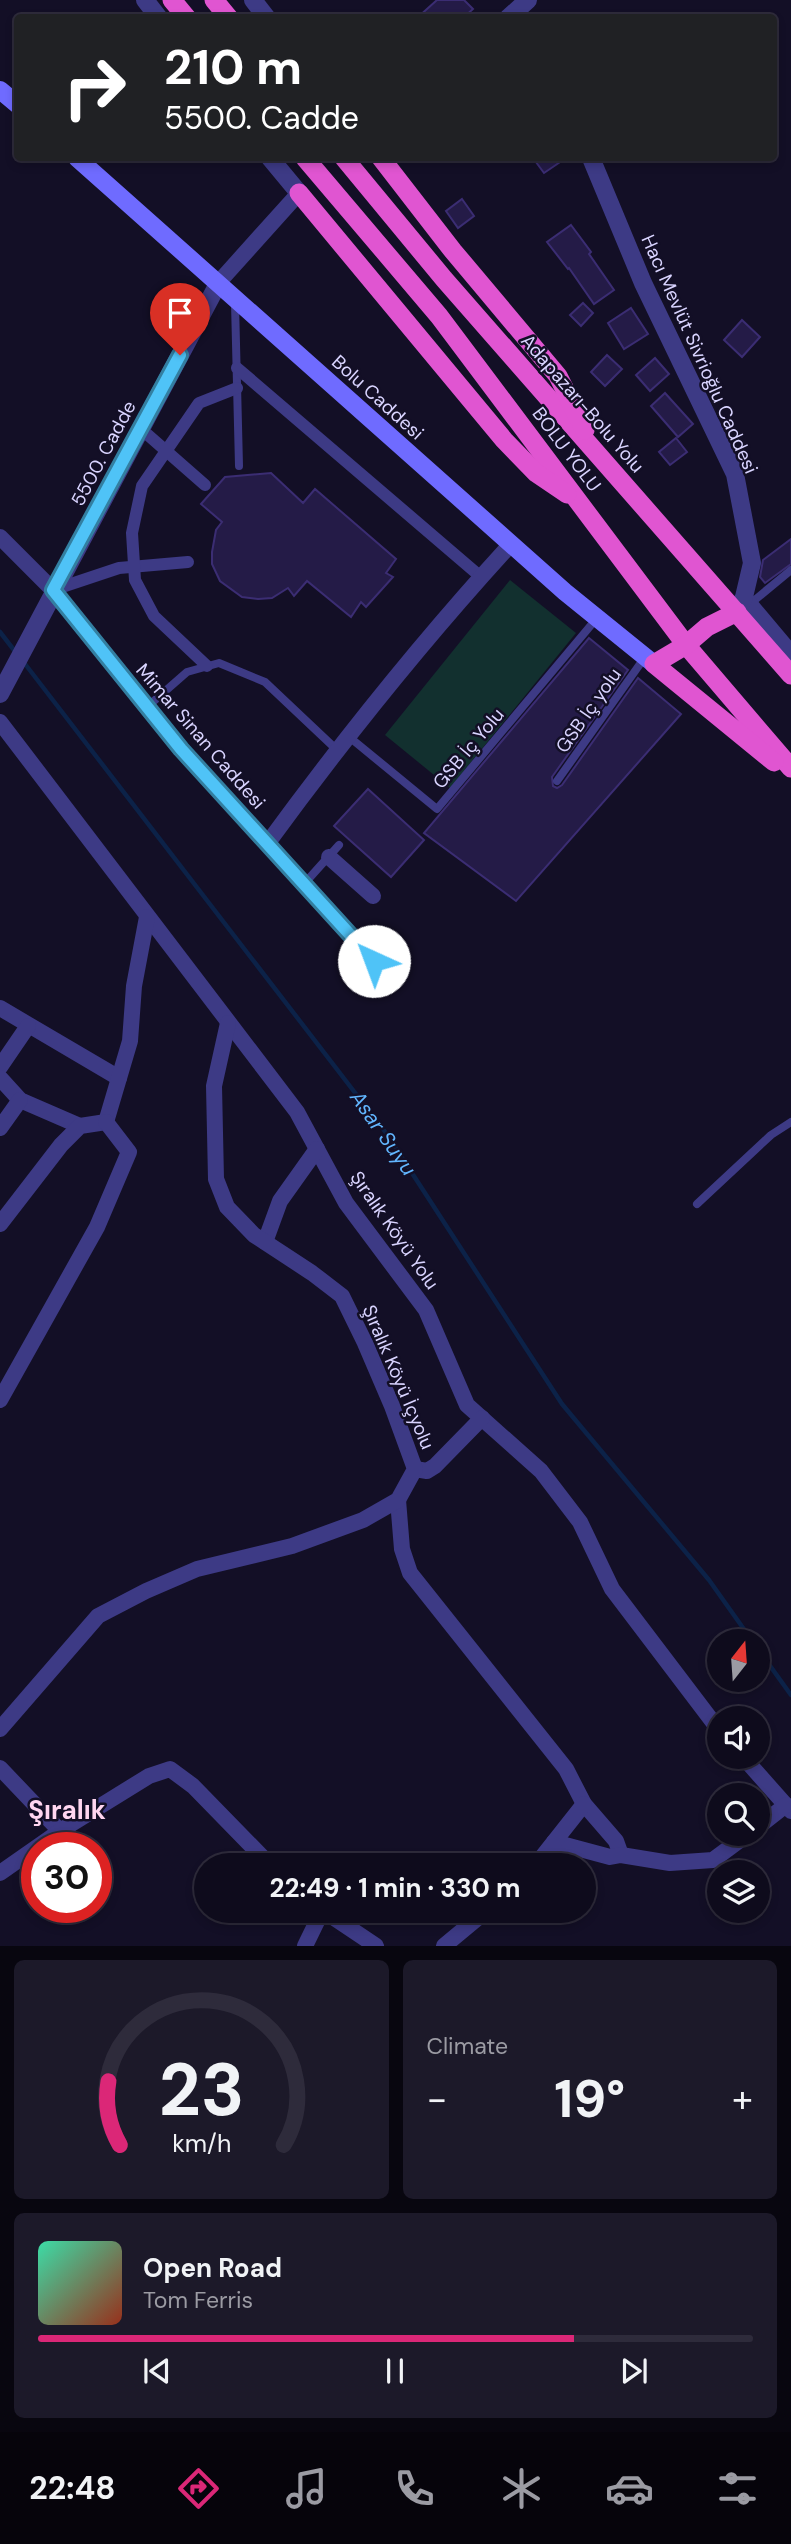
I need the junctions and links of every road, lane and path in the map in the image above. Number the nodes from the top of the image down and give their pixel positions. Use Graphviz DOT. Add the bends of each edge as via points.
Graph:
graph roads {
  1 [pos="145,0"];
  2 [pos="172,0"];
  3 [pos="214,0"];
  4 [pos="253,0"];
  5 [pos="156,14"];
  6 [pos="184,14"];
  7 [pos="226,14"];
  8 [pos="264,14"];
  9 [pos="0,90"];
  10 [pos="14,102"];
  11 [pos="80,161"];
  12 [pos="272,161"];
  13 [pos="308,161"];
  14 [pos="346,161"];
  15 [pos="383,161"];
  16 [pos="592,161"];
  17 [pos="299,193"];
  18 [pos="219,282"];
  19 [pos="235,296"];
  20 [pos="237,368"];
  21 [pos="237,388"];
  22 [pos="140,428"];
  23 [pos="166,451"];
  24 [pos="596,453"];
  25 [pos="239,466"];
  26 [pos="205,485"];
  27 [pos="578,501"];
  28 [pos="0,537"];
  29 [pos="511,544"];
  30 [pos="188,562"];
  31 [pos="134,567"];
  32 [pos="791,570"];
  33 [pos="481,577"];
  34 [pos="53,590"];
  35 [pos="744,604"];
  36 [pos="597,618"];
  37 [pos="686,645"];
  38 [pos="791,653"];
  39 [pos="650,660"];
  40 [pos="207,666"];
  41 [pos="791,675"];
  42 [pos="2,691"];
  43 [pos="147,707"];
  44 [pos="0,722"];
  45 [pos="348,736"];
  46 [pos="337,750"];
  47 [pos="791,768"];
  48 [pos="791,776"];
  49 [pos="557,781"];
  50 [pos="267,844"];
  51 [pos="334,851"];
  52 [pos="304,884"];
  53 [pos="373,896"];
  54 [pos="147,917"];
  55 [pos="374,961"];
  56 [pos="0,1008"];
  57 [pos="228,1023"];
  58 [pos="27,1026"];
  59 [pos="0,1067"];
  60 [pos="119,1078"];
  61 [pos="0,1079"];
  62 [pos="20,1100"];
  63 [pos="106,1122"];
  64 [pos="791,1122"];
  65 [pos="80,1126"];
  66 [pos="0,1128"];
  67 [pos="317,1149"];
  68 [pos="697,1204"];
  69 [pos="0,1224"];
  70 [pos="265,1242"];
  71 [pos="0,1401"];
  72 [pos="482,1418"];
  73 [pos="415,1469"];
  74 [pos="398,1500"];
  75 [pos="707,1714"];
  76 [pos="0,1729"];
  77 [pos="0,1768"];
  78 [pos="754,1769"];
  79 [pos="584,1804"];
  80 [pos="789,1808"];
  81 [pos="770,1819"];
  82 [pos="60,1831"];
  83 [pos="554,1842"];
  84 [pos="732,1846"];
  85 [pos="258,1853"];
  86 [pos="545,1853"];
  87 [pos="621,1855"];
  88 [pos="0,1872"];
  89 [pos="317,1923"];
  90 [pos="342,1923"];
  91 [pos="471,1923"];
  92 [pos="305,1945"];
  93 [pos="376,1945"];
  94 [pos="444,1945"];
  1 -- 5 [label="street"];
  2 -- 6 [label="highway"];
  3 -- 7 [label="highway"];
  4 -- 8 [label="street"];
  9 -- 10 [label="main road"];
  11 -- 18 [label="main road, Bolu Caddesi"];
  12 -- 17 [label="street"];
  13 -- 27 [label="highway, BOLU YOLU" via="439,316"];
  14 -- 24 [label="highway, Adapazarı-Bolu Yolu"];
  15 -- 24 [label="highway" via="558,376"];
  16 -- 35 [label="street, Hacı Mevlüt Sivrioğlu Caddesi" via="643,283 735,474 752,563"];
  17 -- 18 [label="street"];
  17 -- 27 [label="highway" via="504,440 536,473"];
  18 -- 19 [label="main road, Bolu Caddesi"];
  18 -- 22 [label="street, 5500. Cadde"];
  19 -- 20 [label="lane"];
  19 -- 29 [label="main road, Bolu Caddesi"];
  20 -- 21 [label="lane"];
  20 -- 33 [label="street"];
  21 -- 23 [label="street" via="199,403"];
  21 -- 25 [label="lane"];
  22 -- 23 [label="street"];
  22 -- 34 [label="street, 5500. Cadde"];
  23 -- 26 [label="street"];
  23 -- 31 [label="street" via="142,486 132,533"];
  24 -- 35 [label="highway, Adapazarı-Bolu Yolu"];
  27 -- 37 [label="highway, BOLU YOLU"];
  28 -- 34 [label="street, Mimar Sinan Caddesi"];
  29 -- 33 [label="street"];
  29 -- 36 [label="main road, Bolu Caddesi"];
  30 -- 31 [label="street"];
  31 -- 34 [label="street"];
  31 -- 40 [label="street" via="135,580 154,616"];
  32 -- 35 [label="lane"];
  33 -- 45 [label="street"];
  34 -- 42 [label="street, 5500. Cadde"];
  34 -- 43 [label="street, Mimar Sinan Caddesi"];
  35 -- 37 [label="highway"];
  35 -- 38 [label="street"];
  35 -- 41 [label="highway, Adapazarı-Bolu Yolu"];
  36 -- 39 [label="main road, Bolu Caddesi"];
  36 -- 45 [label="lane, GSB İç Yolu" via="437,809"];
  37 -- 39 [label="highway"];
  37 -- 47 [label="highway, BOLU YOLU"];
  39 -- 48 [label="highway"];
  39 -- 49 [label="lane, GSB İç yolu"];
  40 -- 43 [label="lane" via="187,672"];
  40 -- 46 [label="lane" via="219,663 265,682"];
  43 -- 50 [label="street, Mimar Sinan Caddesi"];
  44 -- 54 [label="street, Şıralık Köyü Yolu"];
  45 -- 46 [label="street"];
  46 -- 50 [label="street"];
  50 -- 52 [label="street, Mimar Sinan Caddesi"];
  51 -- 52 [label="lane"];
  51 -- 53 [label="street"];
  52 -- 55 [label="street, Mimar Sinan Caddesi"];
  54 -- 57 [label="street, Şıralık Köyü Yolu"];
  54 -- 60 [label="street" via="134,986 130,1041"];
  56 -- 58 [label="street"];
  57 -- 67 [label="street, Şıralık Köyü Yolu" via="297,1112"];
  57 -- 70 [label="street, Şıralık Köyü İçyolu" via="214,1086 216,1179 227,1207"];
  58 -- 59 [label="street"];
  58 -- 60 [label="street"];
  60 -- 63 [label="street"];
  61 -- 62 [label="street"];
  62 -- 65 [label="street"];
  62 -- 66 [label="street"];
  63 -- 65 [label="street"];
  63 -- 71 [label="street" via="129,1153 97,1227"];
  64 -- 68 [label="lane"];
  65 -- 69 [label="street"];
  67 -- 70 [label="street" via="281,1200"];
  67 -- 72 [label="street, Şıralık Köyü Yolu" via="346,1203 426,1310 467,1405"];
  70 -- 73 [label="street, Şıralık Köyü İçyolu" via="342,1296"];
  72 -- 73 [label="street" via="435,1466 427,1471"];
  72 -- 75 [label="street, Şıralık Köyü Yolu" via="541,1471 580,1522 612,1589"];
  73 -- 74 [label="street, Şıralık Köyü İçyolu"];
  74 -- 76 [label="street" via="363,1520 292,1546 197,1569 98,1616"];
  74 -- 79 [label="street" via="402,1549 410,1573 566,1769"];
  77 -- 82 [label="street"];
  78 -- 80 [label="street"];
  79 -- 83 [label="street"];
  79 -- 87 [label="street" via="616,1841"];
  80 -- 81 [label="street"];
  82 -- 85 [label="street" via="149,1776 170,1769 194,1786"];
  82 -- 88 [label="street"];
  83 -- 86 [label="street"];
  83 -- 87 [label="street" via="610,1857"];
  84 -- 87 [label="street" via="713,1860 670,1863"];
  89 -- 92 [label="street"];
  90 -- 93 [label="street"];
  91 -- 94 [label="street"];
}
